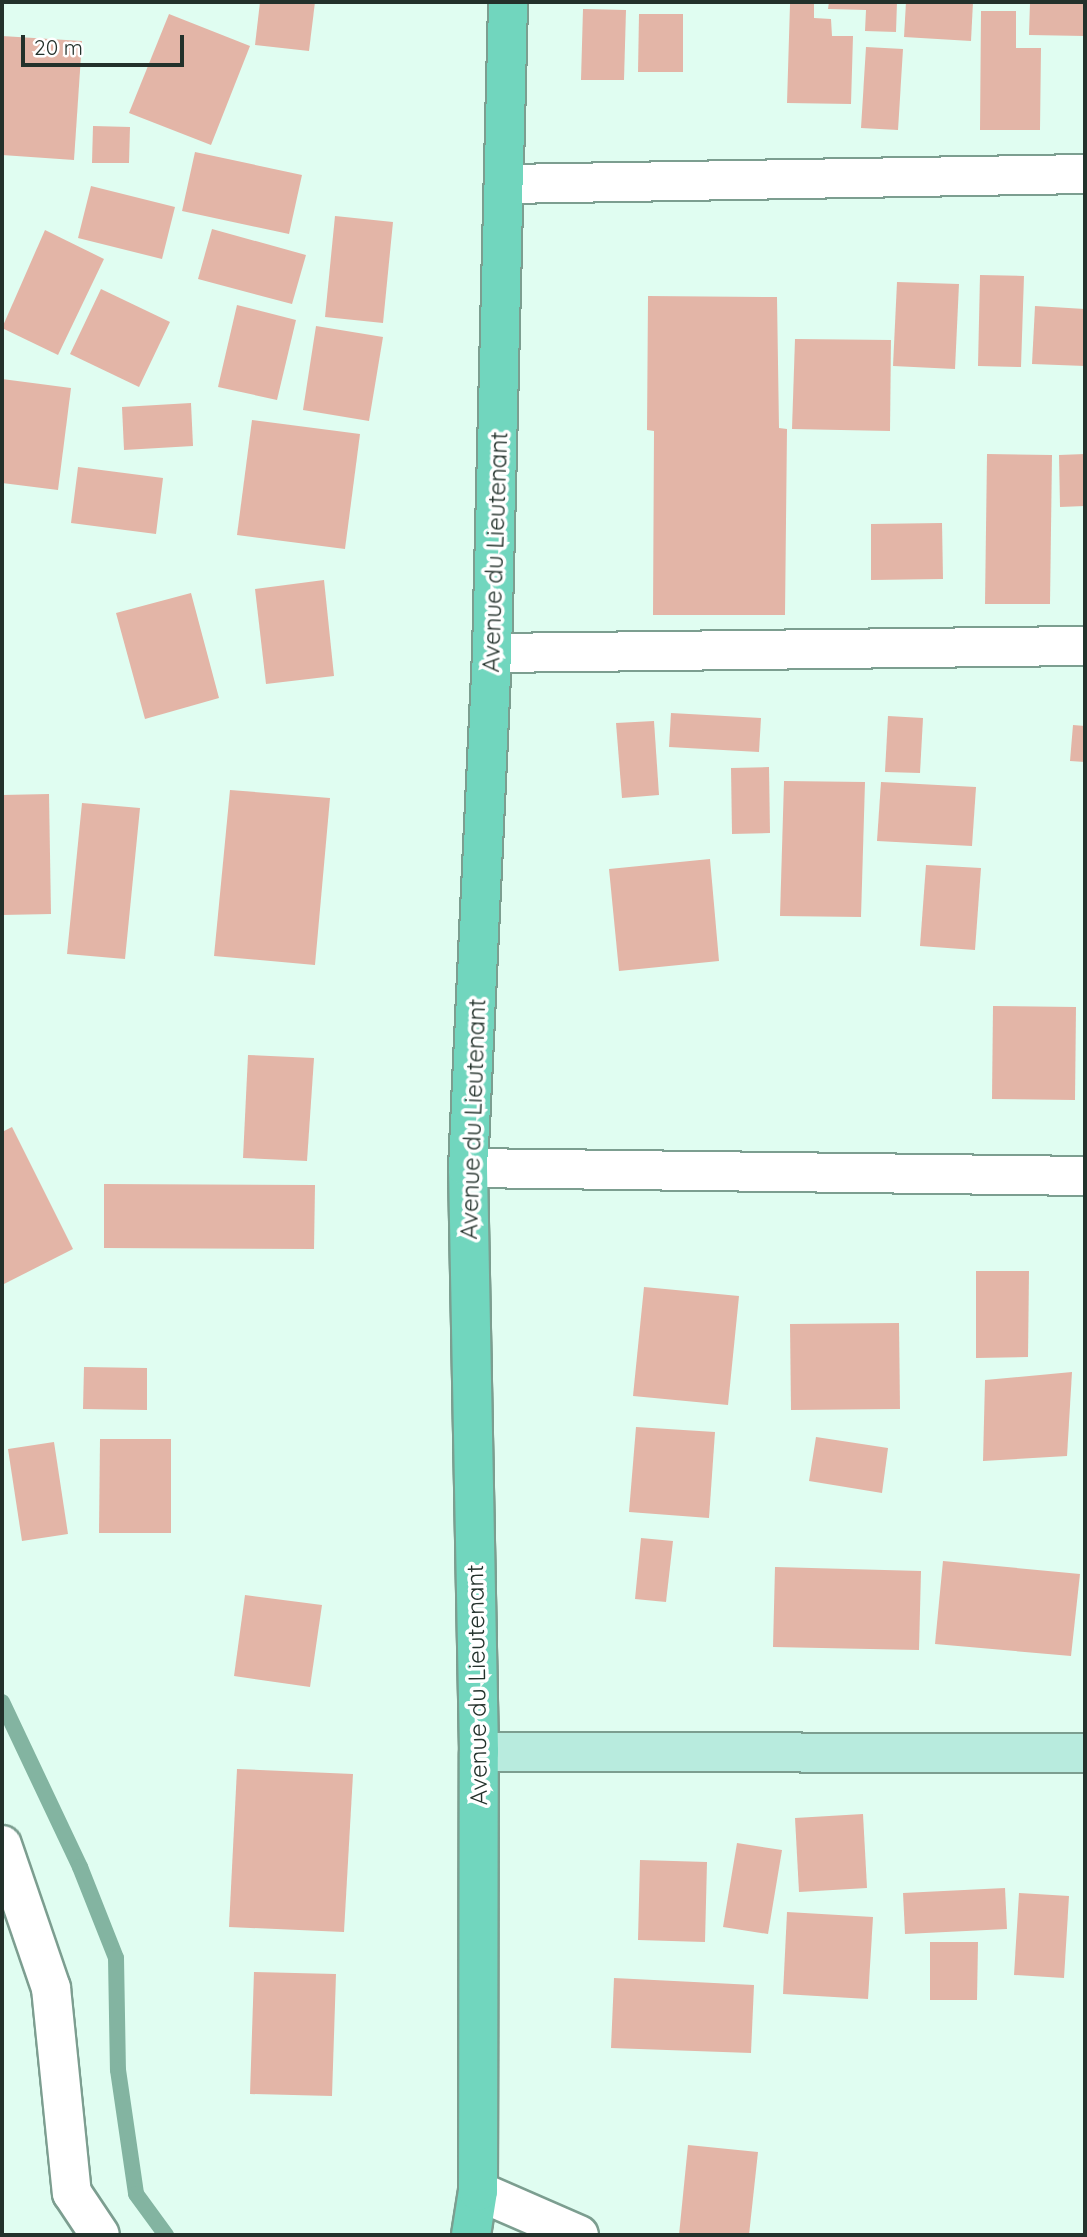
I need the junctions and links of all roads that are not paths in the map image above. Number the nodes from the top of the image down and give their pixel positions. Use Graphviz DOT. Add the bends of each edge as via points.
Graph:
graph roads {
  1 [pos="508,2"];
  2 [pos="1085,174"];
  3 [pos="507,184"];
  4 [pos="1085,646"];
  5 [pos="492,653"];
  6 [pos="468,1168"];
  7 [pos="1085,1176"];
  8 [pos="479,1752"];
  9 [pos="1085,1753"];
  10 [pos="2,1845"];
  11 [pos="478,2190"];
  12 [pos="471,2232"];
  13 [pos="100,2235"];
  14 [pos="579,2235"];
  1 -- 3 [label="main road, Avenue du Lieutenant"];
  2 -- 3 [label="street"];
  3 -- 5 [label="main road, Avenue du Lieutenant"];
  4 -- 5 [label="street"];
  5 -- 6 [label="main road, Avenue du Lieutenant"];
  6 -- 7 [label="street"];
  6 -- 8 [label="main road, Avenue du Lieutenant"];
  8 -- 9 [label="street"];
  8 -- 11 [label="main road, Avenue du Lieutenant"];
  10 -- 13 [label="street" via="51,1988 72,2193"];
  11 -- 12 [label="main road, Avenue du Lieutenant"];
  11 -- 14 [label="street"];
}
